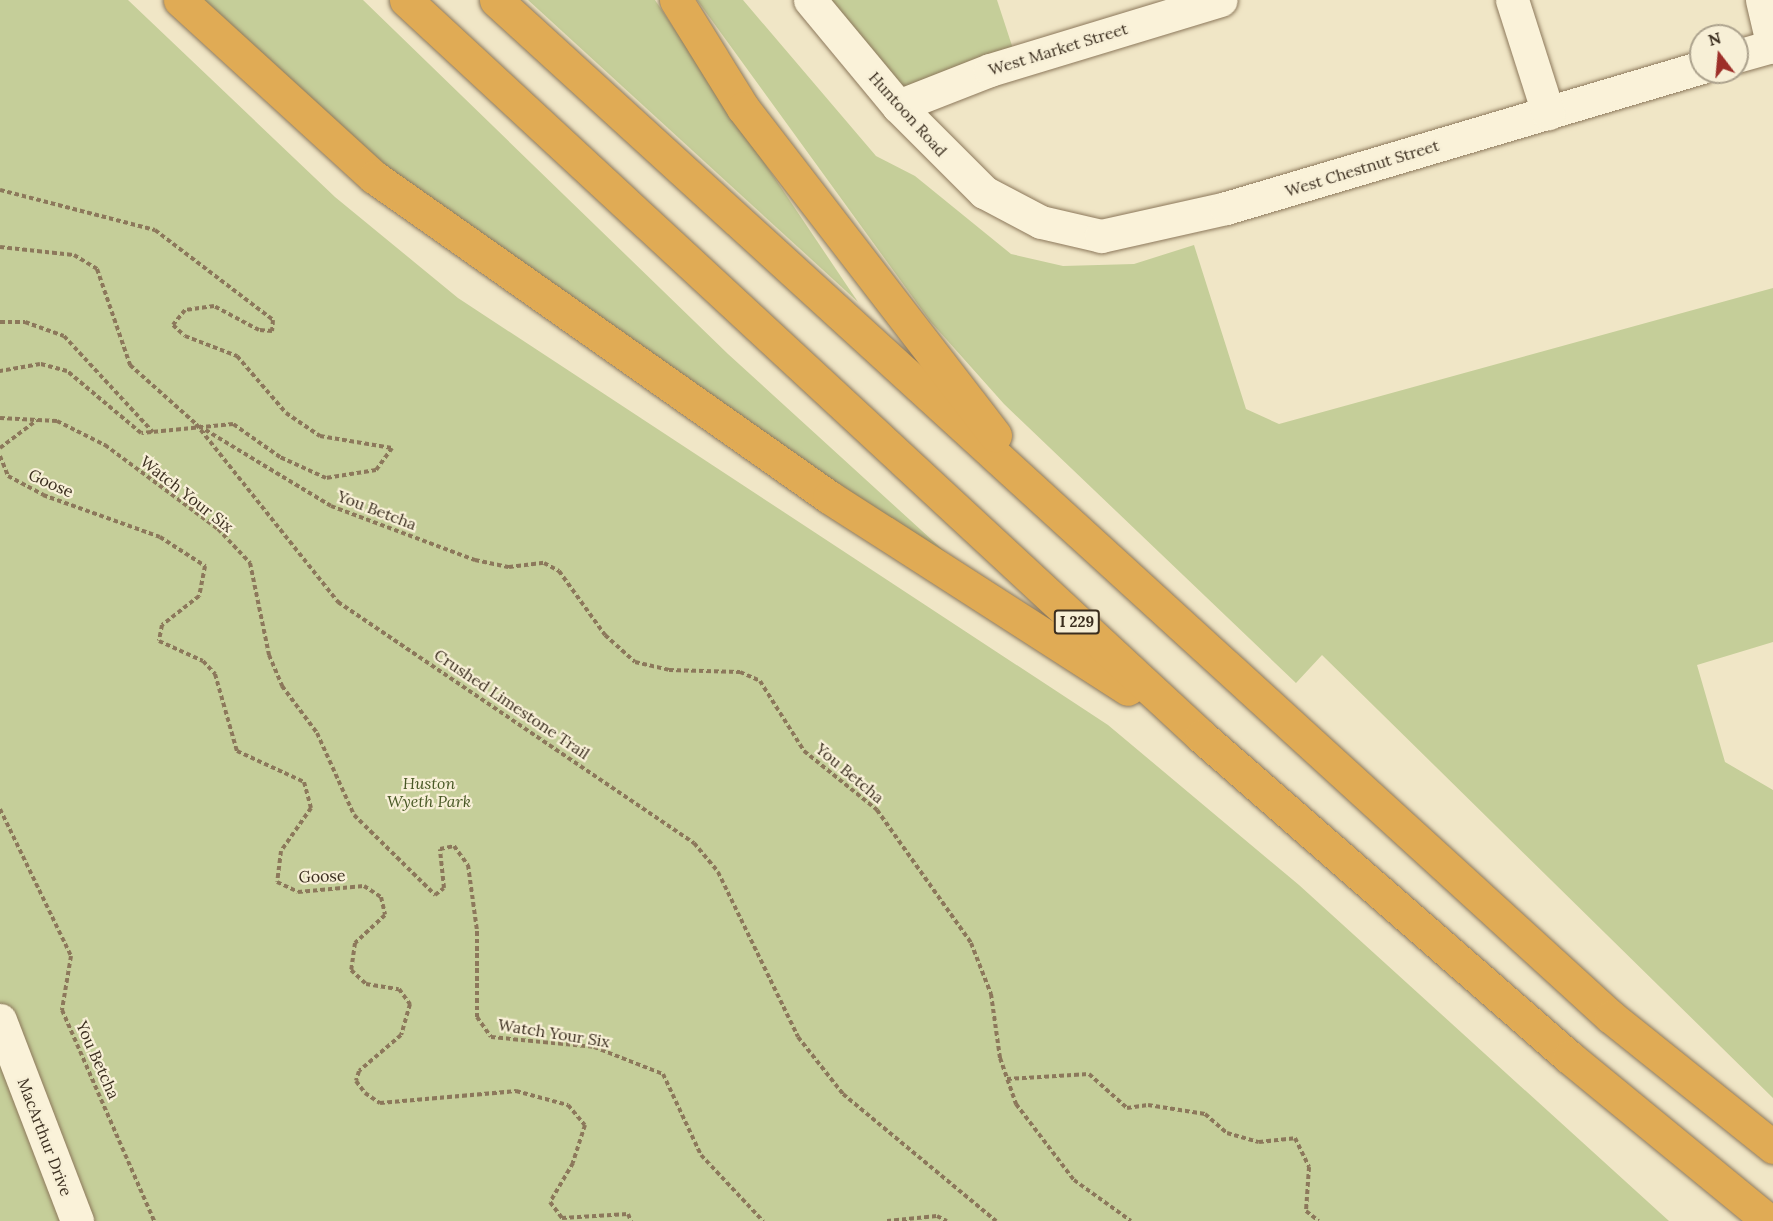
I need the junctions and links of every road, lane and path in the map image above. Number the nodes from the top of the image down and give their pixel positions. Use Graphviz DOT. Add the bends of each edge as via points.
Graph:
graph roads {
  1 [pos="180,0"];
  2 [pos="406,0"];
  3 [pos="496,0"];
  4 [pos="676,0"];
  5 [pos="810,0"];
  6 [pos="1221,0"];
  7 [pos="1512,0"];
  8 [pos="1762,0"];
  9 [pos="1773,46"];
  10 [pos="1749,53"];
  11 [pos="1689,71"];
  12 [pos="898,106"];
  13 [pos="1548,113"];
  14 [pos="0,190"];
  15 [pos="1021,211"];
  16 [pos="0,247"];
  17 [pos="0,322"];
  18 [pos="0,371"];
  19 [pos="0,418"];
  20 [pos="38,419"];
  21 [pos="196,424"];
  22 [pos="153,432"];
  23 [pos="0,448"];
  24 [pos="0,456"];
  25 [pos="1049,505"];
  26 [pos="1201,736"];
  27 [pos="0,809"];
  28 [pos="0,1020"];
  29 [pos="1007,1079"];
  30 [pos="1773,1147"];
  31 [pos="77,1221"];
  32 [pos="154,1221"];
  33 [pos="631,1221"];
  34 [pos="763,1221"];
  35 [pos="887,1221"];
  36 [pos="947,1221"];
  37 [pos="996,1221"];
  38 [pos="1131,1221"];
  39 [pos="1318,1221"];
  40 [pos="1769,1221"];
  1 -- 26 [label="highway" via="374,177 829,497"];
  2 -- 26 [label="highway, I 229"];
  3 -- 25 [label="highway"];
  4 -- 25 [label="highway" via="743,108"];
  5 -- 12 [label="street, Huntoon Road"];
  6 -- 12 [label="street, West Market Street" via="990,70"];
  7 -- 13 [label="street"];
  8 -- 9 [label="street"];
  9 -- 10 [label="street"];
  11 -- 13 [label="street, West Chestnut Street"];
  12 -- 15 [label="street, Huntoon Road" via="984,192"];
  13 -- 15 [label="street, West Chestnut Street" via="1151,228 1101,236 1041,222"];
  14 -- 21 [label="path, You Betcha" via="155,230 273,320 272,331 259,330 214,306 185,310 173,325 185,336 237,356 286,413 320,436 392,448 376,470 326,478 280,457 233,424"];
  16 -- 21 [label="path, Crushed Limestone Trail" via="74,255 97,269 130,365"];
  17 -- 22 [label="path, Watch Your Six" via="25,322 64,336"];
  18 -- 22 [label="path, Watch Your Six" via="40,364 67,371 141,433"];
  19 -- 20 [label="path, Watch Your Six"];
  20 -- 23 [label="path"];
  20 -- 34 [label="path, Watch Your Six" via="57,421 105,445 218,529 250,563 269,655 282,686 328,753 354,815 435,895 444,888 440,849 454,846 468,865 477,931 477,1017 491,1037 594,1047 663,1074 701,1155"];
  21 -- 22 [label="path, Watch Your Six"];
  21 -- 29 [label="path, You Betcha" via="331,506 475,560 509,567 544,563 559,571 604,635 635,662 669,670 740,672 760,681 804,751 877,810 971,943 991,994"];
  21 -- 37 [label="path, Crushed Limestone Trail" via="338,602 694,843 718,872 798,1037 843,1094"];
  24 -- 33 [label="path, Goose" via="8,476 43,495 160,537 205,566 199,596 162,625 159,641 203,661 215,674 237,751 304,782 311,808 281,851 277,882 298,892 364,886 381,897 385,915 355,943 351,970 366,984 399,989 410,1004 401,1035 359,1071 356,1081 365,1093 380,1102 516,1091 568,1105 585,1125 573,1163 550,1202 562,1218 628,1214"];
  25 -- 30 [label="highway" via="1611,1017"];
  26 -- 40 [label="highway, I 229" via="1569,1058"];
  27 -- 32 [label="path, You Betcha" via="71,956 62,1010"];
  28 -- 31 [label="street, MacArthur Drive"];
  29 -- 38 [label="path, You Betcha" via="1016,1104 1074,1180"];
  29 -- 39 [label="path" via="1089,1074 1127,1108 1148,1105 1205,1114 1227,1133 1259,1142 1295,1138 1309,1167 1306,1211"];
  35 -- 36 [label="path" via="937,1216"];
}
